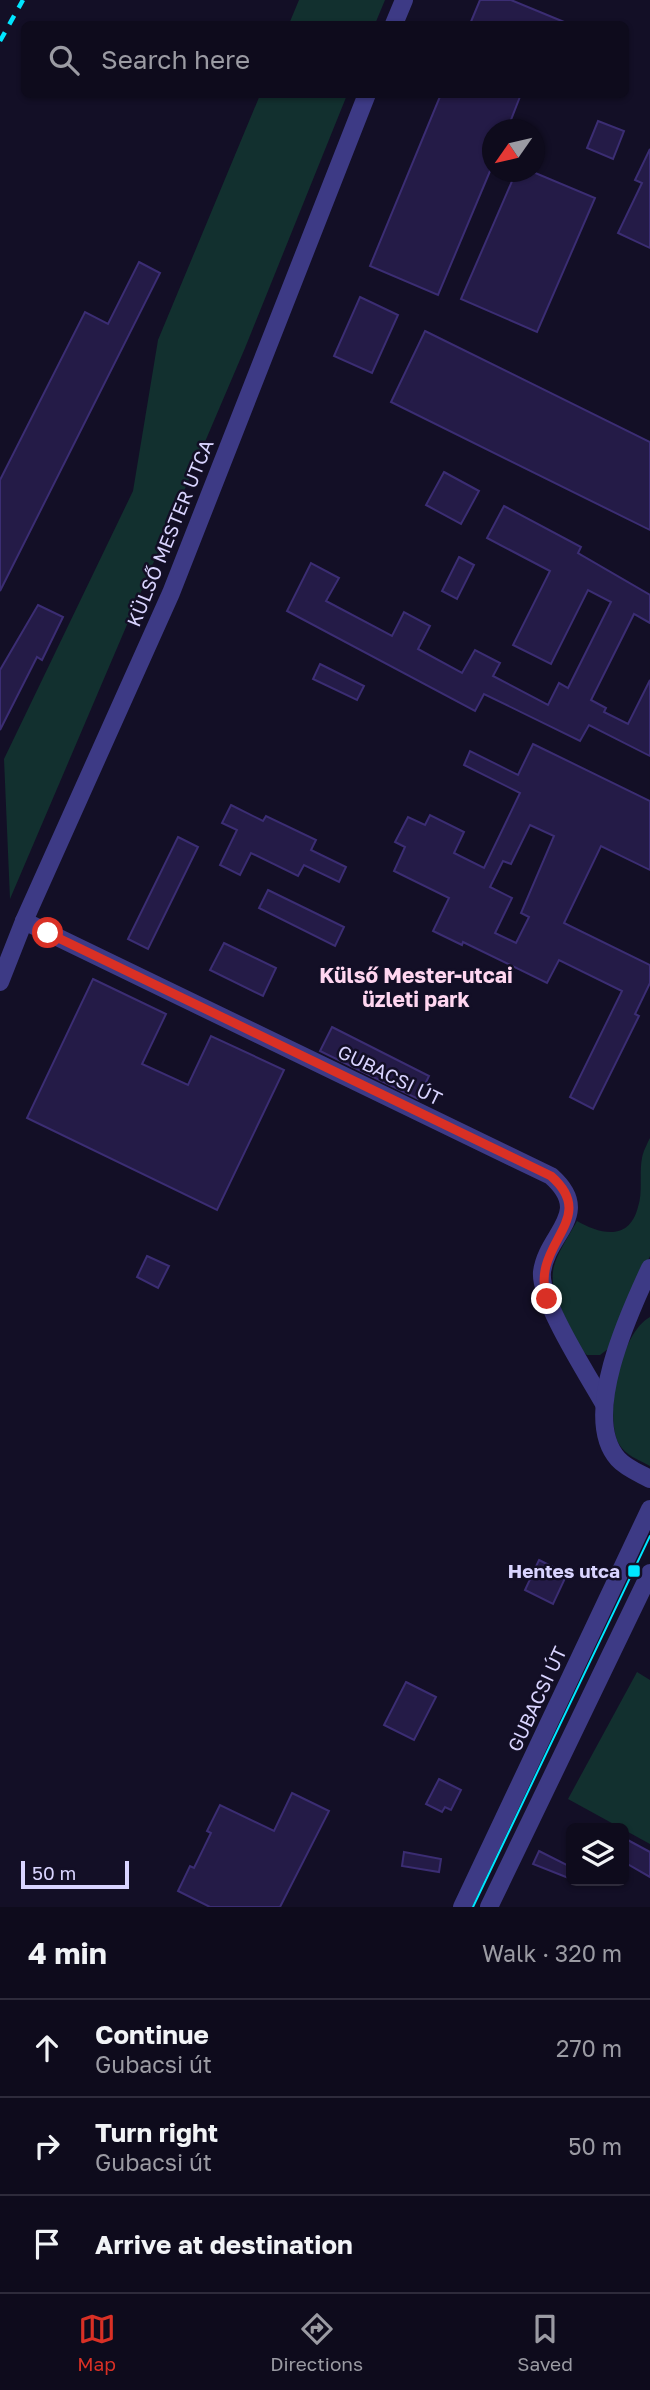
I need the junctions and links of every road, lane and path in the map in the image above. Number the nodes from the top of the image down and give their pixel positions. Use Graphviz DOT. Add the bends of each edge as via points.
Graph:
graph roads {
  1 [pos="404,0"];
  2 [pos="395,21"];
  3 [pos="365,98"];
  4 [pos="24,921"];
  5 [pos="0,982"];
  6 [pos="650,1268"];
  7 [pos="650,1309"];
  8 [pos="625,1328"];
  9 [pos="616,1356"];
  10 [pos="579,1361"];
  11 [pos="604,1404"];
  12 [pos="650,1479"];
  13 [pos="650,1509"];
  14 [pos="650,1573"];
  15 [pos="462,1907"];
  16 [pos="489,1907"];
  1 -- 2 [label="street"];
  3 -- 4 [label="street, KÜLSŐ MESTER UTCA" via="171,593"];
  4 -- 5 [label="street, KÜLSŐ MESTER UTCA"];
  4 -- 10 [label="street, GUBACSI ÚT" via="551,1176 567,1194 569,1212 545,1262 543,1286"];
  6 -- 8 [label="street, GUBACSI ÚT"];
  7 -- 8 [label="street"];
  8 -- 9 [label="street, GUBACSI ÚT"];
  9 -- 10 [label="street" via="596,1364"];
  9 -- 11 [label="street, GUBACSI ÚT"];
  10 -- 11 [label="street, GUBACSI ÚT"];
  11 -- 12 [label="street, GUBACSI ÚT" via="606,1436 613,1453"];
  13 -- 15 [label="street, GUBACSI ÚT"];
  14 -- 16 [label="street"];
}
